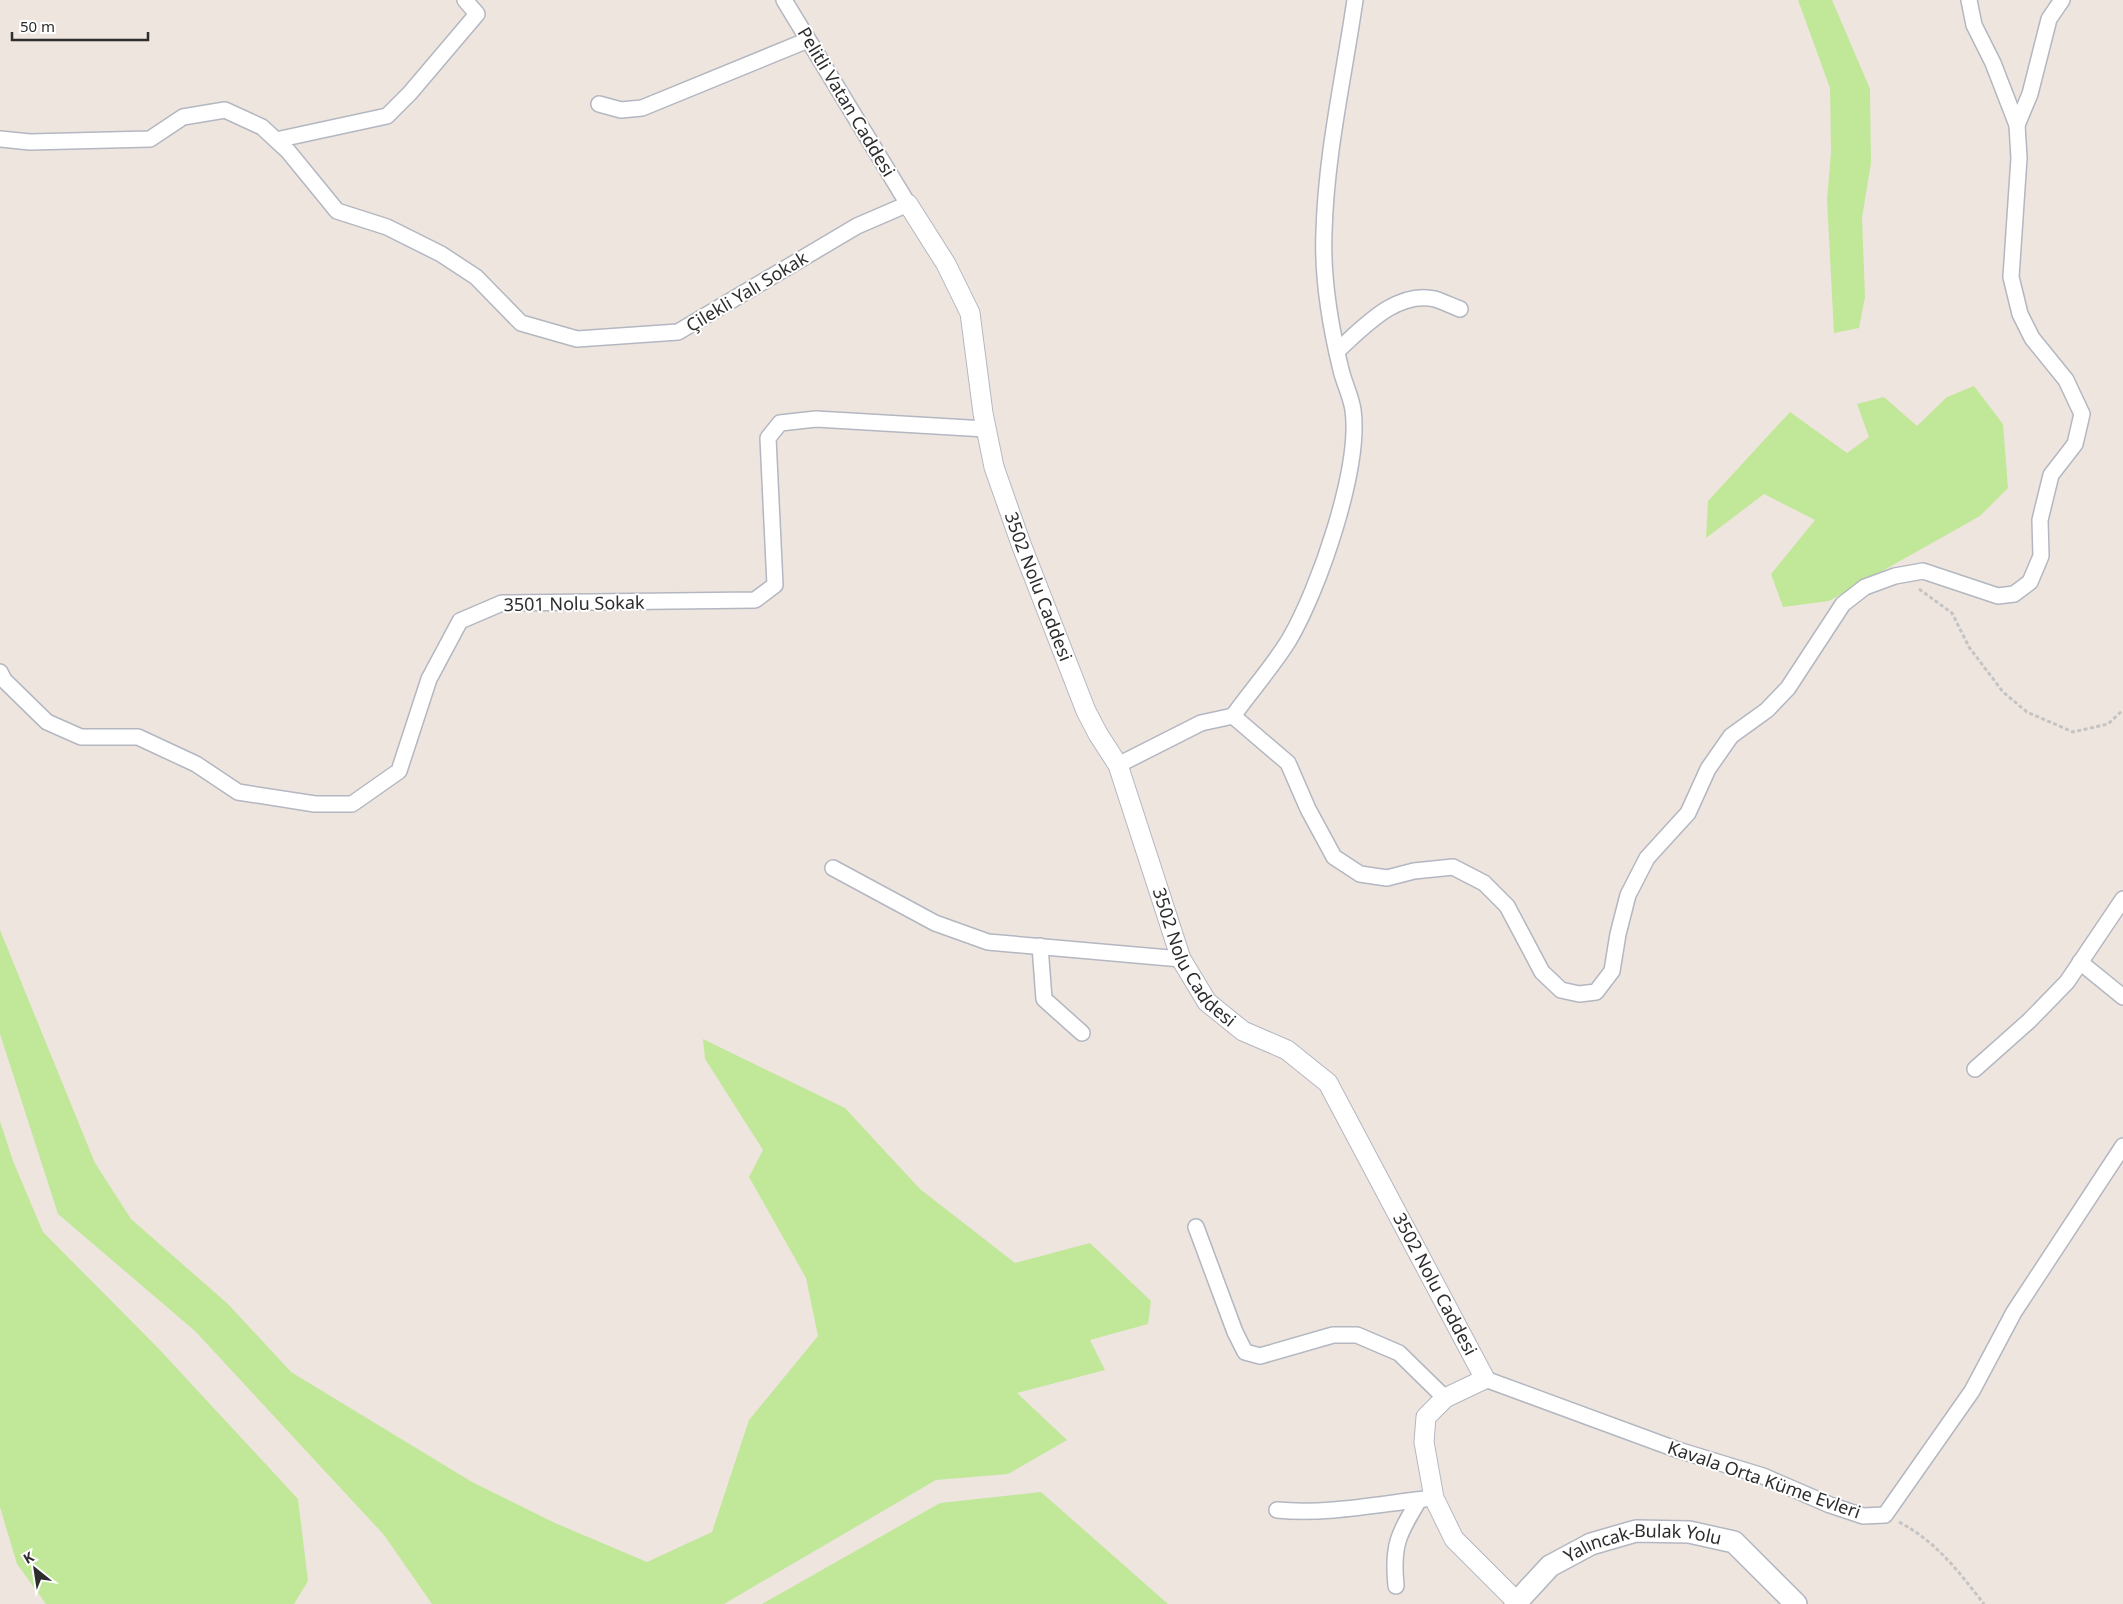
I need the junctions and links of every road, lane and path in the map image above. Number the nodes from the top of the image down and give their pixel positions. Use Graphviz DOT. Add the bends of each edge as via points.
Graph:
graph roads {
  1 [pos="465,0"];
  2 [pos="784,0"];
  3 [pos="1355,0"];
  4 [pos="1969,0"];
  5 [pos="2062,0"];
  6 [pos="808,40"];
  7 [pos="599,104"];
  8 [pos="2017,124"];
  9 [pos="0,139"];
  10 [pos="276,140"];
  11 [pos="908,204"];
  12 [pos="1460,308"];
  13 [pos="1337,351"];
  14 [pos="986,429"];
  15 [pos="1894,576"];
  16 [pos="0,672"];
  17 [pos="2123,710"];
  18 [pos="1233,716"];
  19 [pos="1118,765"];
  20 [pos="833,868"];
  21 [pos="2123,899"];
  22 [pos="1040,946"];
  23 [pos="1181,959"];
  24 [pos="2080,962"];
  25 [pos="2123,997"];
  26 [pos="1082,1033"];
  27 [pos="1975,1069"];
  28 [pos="2123,1146"];
  29 [pos="1196,1227"];
  30 [pos="1485,1379"];
  31 [pos="1445,1398"];
  32 [pos="1426,1499"];
  33 [pos="1277,1510"];
  34 [pos="1885,1515"];
  35 [pos="1396,1586"];
  36 [pos="1516,1602"];
  37 [pos="1796,1604"];
  38 [pos="1984,1604"];
  1 -- 10 [label="street" via="477,14 387,116"];
  2 -- 6 [label="street, Pelitli Vatan Caddesi"];
  3 -- 13 [label="street" via="1328,178 1324,232 1325,284"];
  4 -- 8 [label="street" via="1974,25"];
  5 -- 8 [label="street" via="2049,19 2030,94"];
  6 -- 7 [label="street" via="642,108 621,110"];
  6 -- 11 [label="street, Pelitli Vatan Caddesi"];
  8 -- 15 [label="street" via="2019,158 2011,277 2020,314 2032,338 2066,380 2082,414 2075,444 2051,475 2040,520 2040,556 2030,582 2014,594 1998,596 1923,571"];
  9 -- 10 [label="street, Çilekli Yalı Sokak" via="30,142 150,139 184,117 225,110 262,127"];
  10 -- 11 [label="street, Çilekli Yalı Sokak" via="337,212 388,228 441,254 476,277 521,323 577,340 678,332 857,226"];
  11 -- 14 [label="street, 3502 Nolu Caddesi" via="946,264 970,313"];
  12 -- 13 [label="street" via="1433,299 1406,300 1377,316"];
  13 -- 18 [label="street" via="1353,409 1354,445 1347,482 1320,574 1289,640"];
  14 -- 16 [label="street, 3501 Nolu Sokak" via="816,419 780,423 768,438 775,585 755,600 502,603 460,621 428,679 399,771 352,804 315,804 238,792 196,764 138,737 81,738 47,722 4,680"];
  14 -- 19 [label="street, 3502 Nolu Caddesi" via="994,467 1013,521 1086,711"];
  15 -- 17 [label="path" via="1929,594 1952,613 1969,647 1997,684 2027,712 2073,732 2108,724"];
  15 -- 18 [label="street" via="1865,587 1843,604 1788,688 1767,710 1730,736 1708,769 1688,813 1648,858 1628,895 1612,971 1596,992 1579,994 1561,990 1542,972 1507,906 1484,883 1453,866 1387,878 1360,874 1334,857 1288,763"];
  18 -- 19 [label="street" via="1201,723"];
  19 -- 23 [label="street, 3502 Nolu Caddesi"];
  20 -- 22 [label="street" via="934,923 988,942"];
  21 -- 24 [label="street"];
  22 -- 23 [label="street"];
  22 -- 26 [label="street" via="1044,999"];
  23 -- 30 [label="street, 3502 Nolu Caddesi" via="1207,1002 1228,1020 1243,1031 1287,1050 1328,1083"];
  24 -- 25 [label="street"];
  24 -- 27 [label="street" via="2067,982 2029,1021"];
  28 -- 34 [label="street, Kavala Orta Küme Evleri" via="2014,1312 1972,1391"];
  29 -- 31 [label="street" via="1245,1352 1260,1356 1333,1335 1357,1335 1400,1353"];
  30 -- 31 [label="street"];
  30 -- 34 [label="street, Kavala Orta Küme Evleri" via="1678,1450 1763,1476 1830,1505 1863,1516"];
  31 -- 32 [label="street" via="1426,1417"];
  32 -- 33 [label="street" via="1329,1510"];
  32 -- 35 [label="street" via="1399,1532 1394,1561"];
  32 -- 36 [label="street" via="1454,1539"];
  34 -- 38 [label="path, Kavala Orta Küme Evleri" via="1921,1534 1948,1559"];
  36 -- 37 [label="main road, Yalıncak-Bulak Yolu" via="1550,1566 1591,1544 1636,1531 1689,1532 1734,1542"];
}
